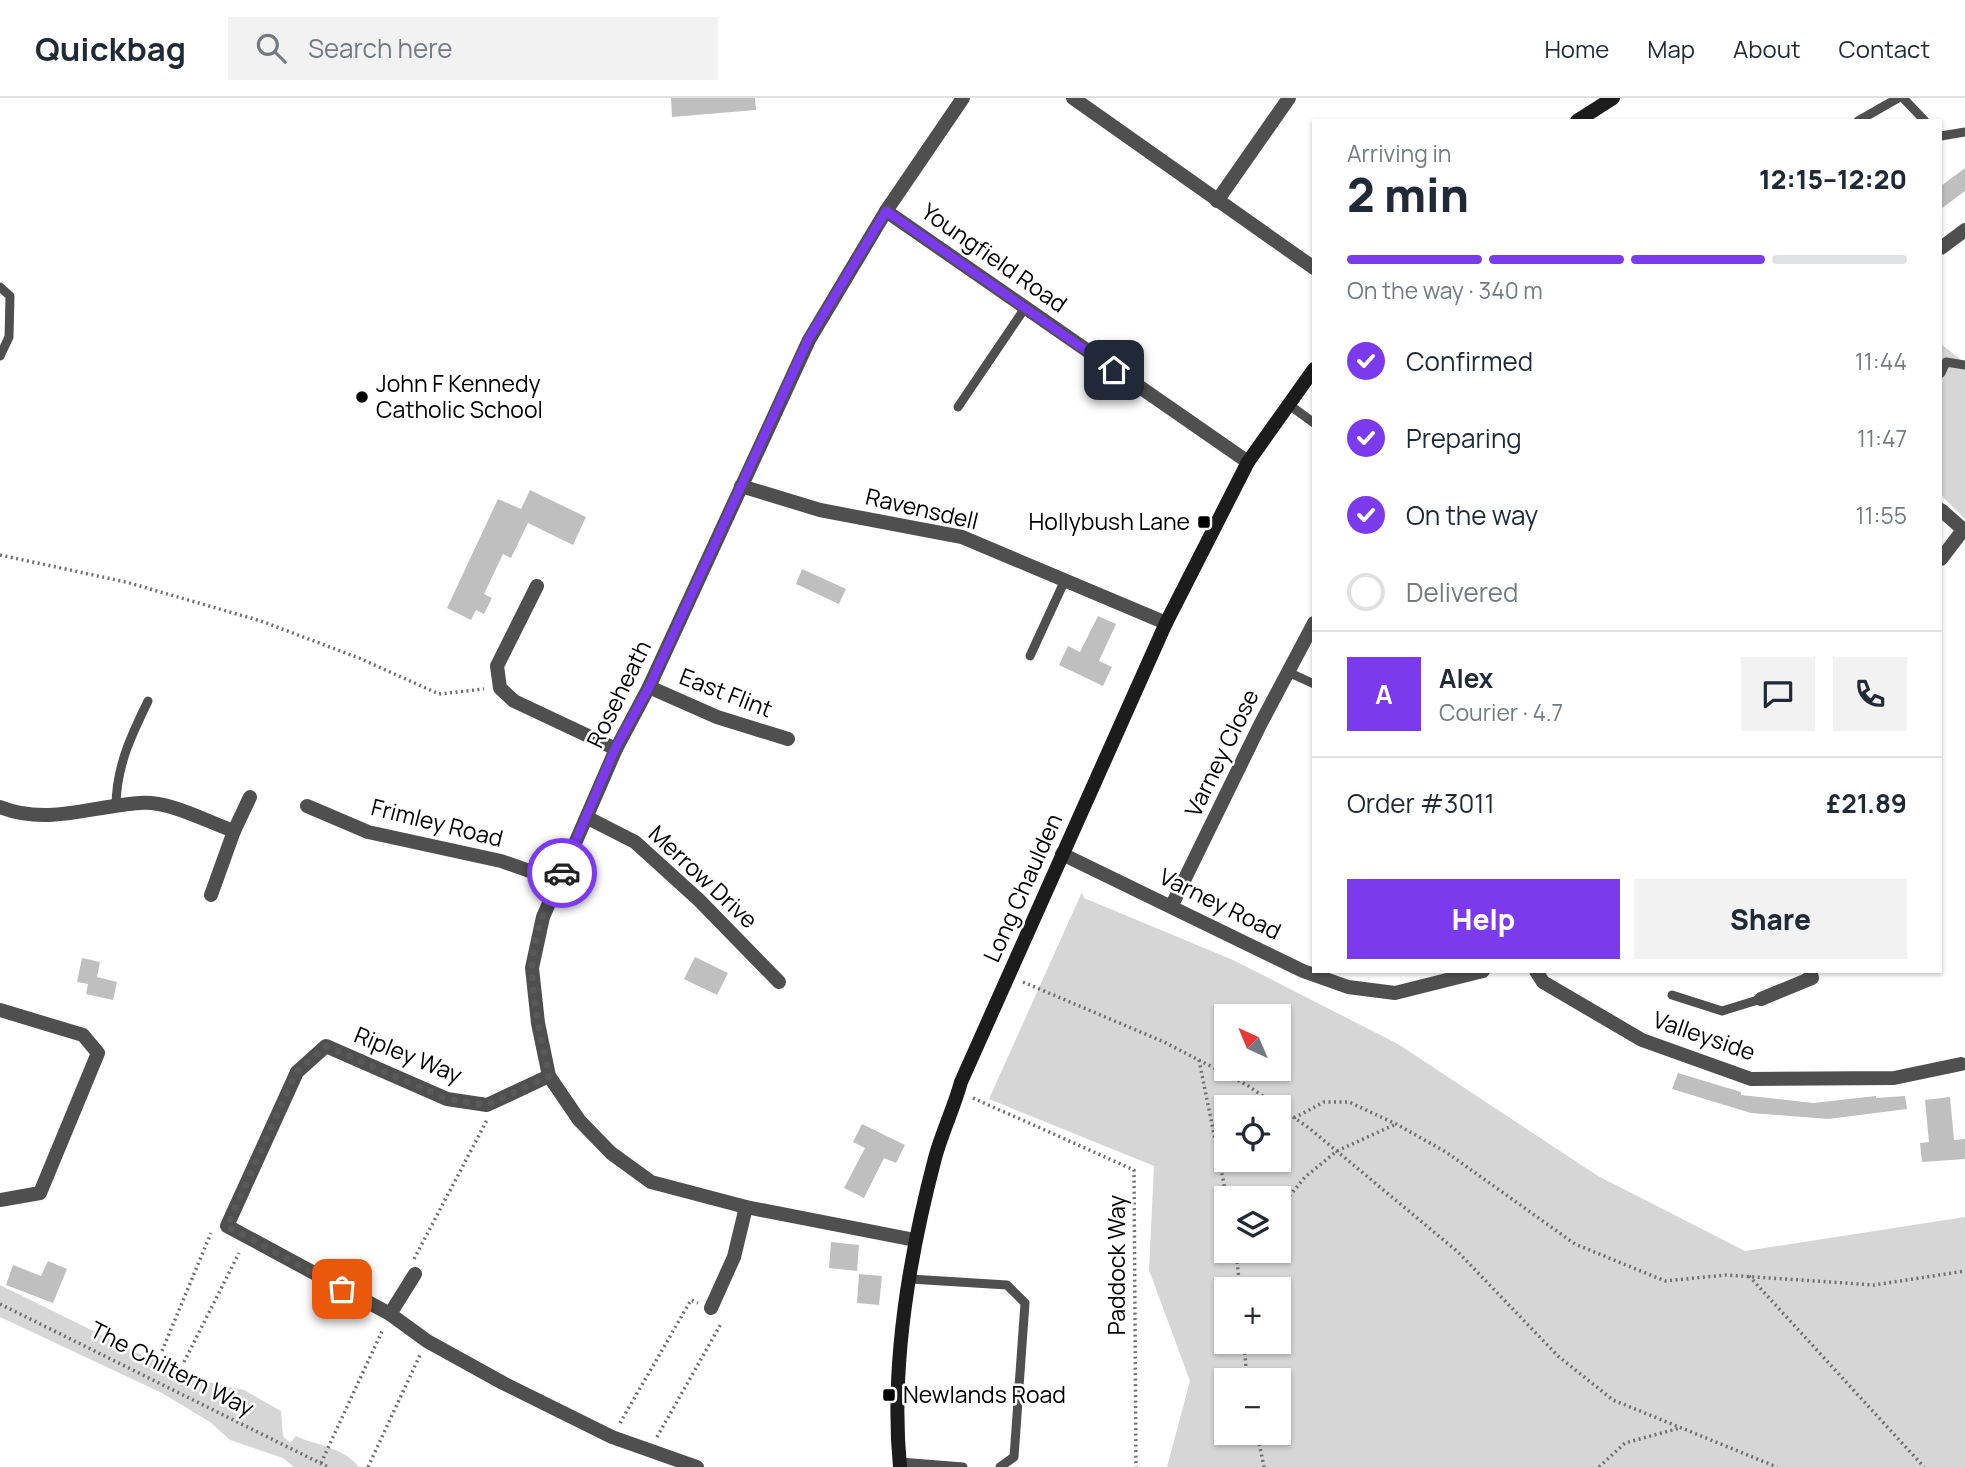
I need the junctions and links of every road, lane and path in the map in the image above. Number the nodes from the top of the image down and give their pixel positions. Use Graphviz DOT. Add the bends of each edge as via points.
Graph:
graph roads {
  1 [pos="963,98"];
  2 [pos="1073,98"];
  3 [pos="1289,98"];
  4 [pos="1613,98"];
  5 [pos="1898,98"];
  6 [pos="1903,98"];
  7 [pos="1580,119"];
  8 [pos="1861,119"];
  9 [pos="1923,119"];
  10 [pos="1965,132"];
  11 [pos="1942,136"];
  12 [pos="1217,201"];
  13 [pos="886,211"];
  14 [pos="1965,230"];
  15 [pos="1942,247"];
  16 [pos="1312,267"];
  17 [pos="0,287"];
  18 [pos="1025,308"];
  19 [pos="0,356"];
  20 [pos="1965,365"];
  21 [pos="1942,371"];
  22 [pos="1312,372"];
  23 [pos="1287,404"];
  24 [pos="958,407"];
  25 [pos="1312,422"];
  26 [pos="1248,462"];
  27 [pos="741,486"];
  28 [pos="1942,511"];
  29 [pos="1964,531"];
  30 [pos="0,555"];
  31 [pos="1942,558"];
  32 [pos="1065,580"];
  33 [pos="537,586"];
  34 [pos="1166,623"];
  35 [pos="1312,627"];
  36 [pos="1030,656"];
  37 [pos="1288,672"];
  38 [pos="1312,683"];
  39 [pos="649,687"];
  40 [pos="500,688"];
  41 [pos="148,701"];
  42 [pos="788,740"];
  43 [pos="615,749"];
  44 [pos="250,797"];
  45 [pos="307,806"];
  46 [pos="0,807"];
  47 [pos="116,807"];
  48 [pos="588,818"];
  49 [pos="234,831"];
  50 [pos="1062,854"];
  51 [pos="558,881"];
  52 [pos="211,895"];
  53 [pos="1172,905"];
  54 [pos="1475,973"];
  55 [pos="1537,973"];
  56 [pos="1811,973"];
  57 [pos="1008,975"];
  58 [pos="779,982"];
  59 [pos="1672,995"];
  60 [pos="1761,999"];
  61 [pos="0,1010"];
  62 [pos="1199,1060"];
  63 [pos="1961,1064"];
  64 [pos="549,1076"];
  65 [pos="958,1091"];
  66 [pos="487,1105"];
  67 [pos="1294,1118"];
  68 [pos="1396,1124"];
  69 [pos="1337,1151"];
  70 [pos="1224,1186"];
  71 [pos="1291,1194"];
  72 [pos="0,1200"];
  73 [pos="746,1207"];
  74 [pos="227,1226"];
  75 [pos="247,1238"];
  76 [pos="915,1240"];
  77 [pos="1965,1271"];
  78 [pos="415,1274"];
  79 [pos="1749,1276"];
  80 [pos="910,1279"];
  81 [pos="0,1304"];
  82 [pos="711,1308"];
  83 [pos="390,1314"];
  84 [pos="426,1340"];
  85 [pos="162,1350"];
  86 [pos="184,1362"];
  87 [pos="1680,1428"];
  88 [pos="612,1437"];
  89 [pos="1259,1445"];
  90 [pos="649,1450"];
  91 [pos="321,1463"];
  92 [pos="900,1465"];
  93 [pos="328,1467"];
  94 [pos="368,1467"];
  95 [pos="697,1467"];
  96 [pos="963,1467"];
  97 [pos="1000,1467"];
  98 [pos="1136,1467"];
  99 [pos="1264,1467"];
  100 [pos="1600,1467"];
  101 [pos="1777,1467"];
  102 [pos="1924,1467"];
  1 -- 13 [label="street, Roseheath"];
  2 -- 12 [label="street"];
  3 -- 12 [label="street"];
  4 -- 7 [label="street"];
  5 -- 8 [label="lane"];
  6 -- 9 [label="lane"];
  10 -- 11 [label="lane"];
  12 -- 16 [label="street"];
  13 -- 18 [label="street, Youngfield Road"];
  13 -- 27 [label="street, Roseheath" via="808,340"];
  14 -- 15 [label="street"];
  17 -- 19 [label="lane" via="10,296 9,337"];
  18 -- 24 [label="lane"];
  18 -- 26 [label="street, Youngfield Road"];
  20 -- 21 [label="lane" via="1946,362"];
  22 -- 23 [label="street, Long Chaulden"];
  23 -- 25 [label="lane"];
  23 -- 26 [label="street, Long Chaulden"];
  26 -- 34 [label="street, Long Chaulden"];
  27 -- 32 [label="street, Ravensdell" via="820,510 962,537"];
  27 -- 39 [label="street, Roseheath"];
  28 -- 29 [label="street"];
  29 -- 31 [label="street"];
  30 -- 40 [label="path" via="126,582 261,621 439,694"];
  32 -- 34 [label="street, Ravensdell"];
  32 -- 36 [label="lane"];
  33 -- 40 [label="street" via="497,666"];
  34 -- 50 [label="street, Long Chaulden"];
  35 -- 37 [label="street, Varney Close"];
  37 -- 38 [label="lane"];
  37 -- 53 [label="street, Varney Close"];
  39 -- 42 [label="street, East Flint"];
  39 -- 43 [label="street, Roseheath"];
  40 -- 43 [label="street" via="514,701"];
  41 -- 47 [label="lane" via="124,753 116,781"];
  43 -- 48 [label="street, Roseheath"];
  44 -- 49 [label="street"];
  45 -- 51 [label="street, Frimley Road" via="368,832 501,861"];
  46 -- 47 [label="street" via="16,813 62,816"];
  47 -- 49 [label="street" via="165,805"];
  48 -- 51 [label="street, Roseheath"];
  48 -- 58 [label="street, Merrow Drive" via="635,842"];
  49 -- 52 [label="street"];
  50 -- 53 [label="street, Varney Road"];
  50 -- 57 [label="street, Long Chaulden"];
  51 -- 64 [label="street, Roseheath" via="543,917 532,968"];
  53 -- 54 [label="street, Varney Road" via="1303,971 1348,987 1395,993"];
  55 -- 63 [label="street, Valleyside" via="1543,982 1642,1040 1751,1079 1894,1078"];
  56 -- 60 [label="street" via="1812,978"];
  57 -- 62 [label="path"];
  57 -- 65 [label="street, Long Chaulden"];
  59 -- 60 [label="lane" via="1722,1011"];
  61 -- 72 [label="street" via="83,1035 98,1053 40,1193"];
  62 -- 67 [label="path" via="1247,1085"];
  62 -- 70 [label="path"];
  64 -- 66 [label="street"];
  64 -- 73 [label="street, Roseheath" via="579,1120 611,1153 651,1182"];
  65 -- 76 [label="street, Long Chaulden"];
  65 -- 98 [label="path, Paddock Way" via="1134,1170"];
  66 -- 74 [label="street, Ripley Way" via="447,1099 326,1046 296,1072"];
  66 -- 78 [label="path" via="487,1120 412,1263"];
  67 -- 68 [label="path" via="1324,1102 1349,1102"];
  67 -- 69 [label="path"];
  68 -- 69 [label="path"];
  68 -- 79 [label="path" via="1446,1152 1575,1244 1665,1281"];
  69 -- 71 [label="path"];
  69 -- 87 [label="path" via="1458,1252 1580,1374 1613,1400"];
  73 -- 76 [label="street, Roseheath"];
  73 -- 82 [label="street" via="733,1257"];
  74 -- 75 [label="street"];
  74 -- 85 [label="path" via="212,1230"];
  75 -- 83 [label="street"];
  75 -- 86 [label="path"];
  76 -- 80 [label="street, Long Chaulden"];
  77 -- 79 [label="path" via="1874,1285"];
  78 -- 83 [label="street"];
  79 -- 102 [label="path"];
  80 -- 92 [label="street, Long Chaulden" via="899,1373"];
  80 -- 97 [label="lane" via="1007,1285 1026,1303 1014,1457"];
  81 -- 91 [label="path, The Chiltern Way"];
  82 -- 88 [label="path" via="691,1300"];
  82 -- 90 [label="path" via="726,1314"];
  83 -- 84 [label="street"];
  83 -- 91 [label="path"];
  84 -- 88 [label="street"];
  84 -- 94 [label="path"];
  87 -- 100 [label="path" via="1626,1443"];
  87 -- 101 [label="path"];
  88 -- 90 [label="street"];
  89 -- 99 [label="path"];
  90 -- 95 [label="street"];
  91 -- 93 [label="path, The Chiltern Way"];
  92 -- 96 [label="lane"];
}
